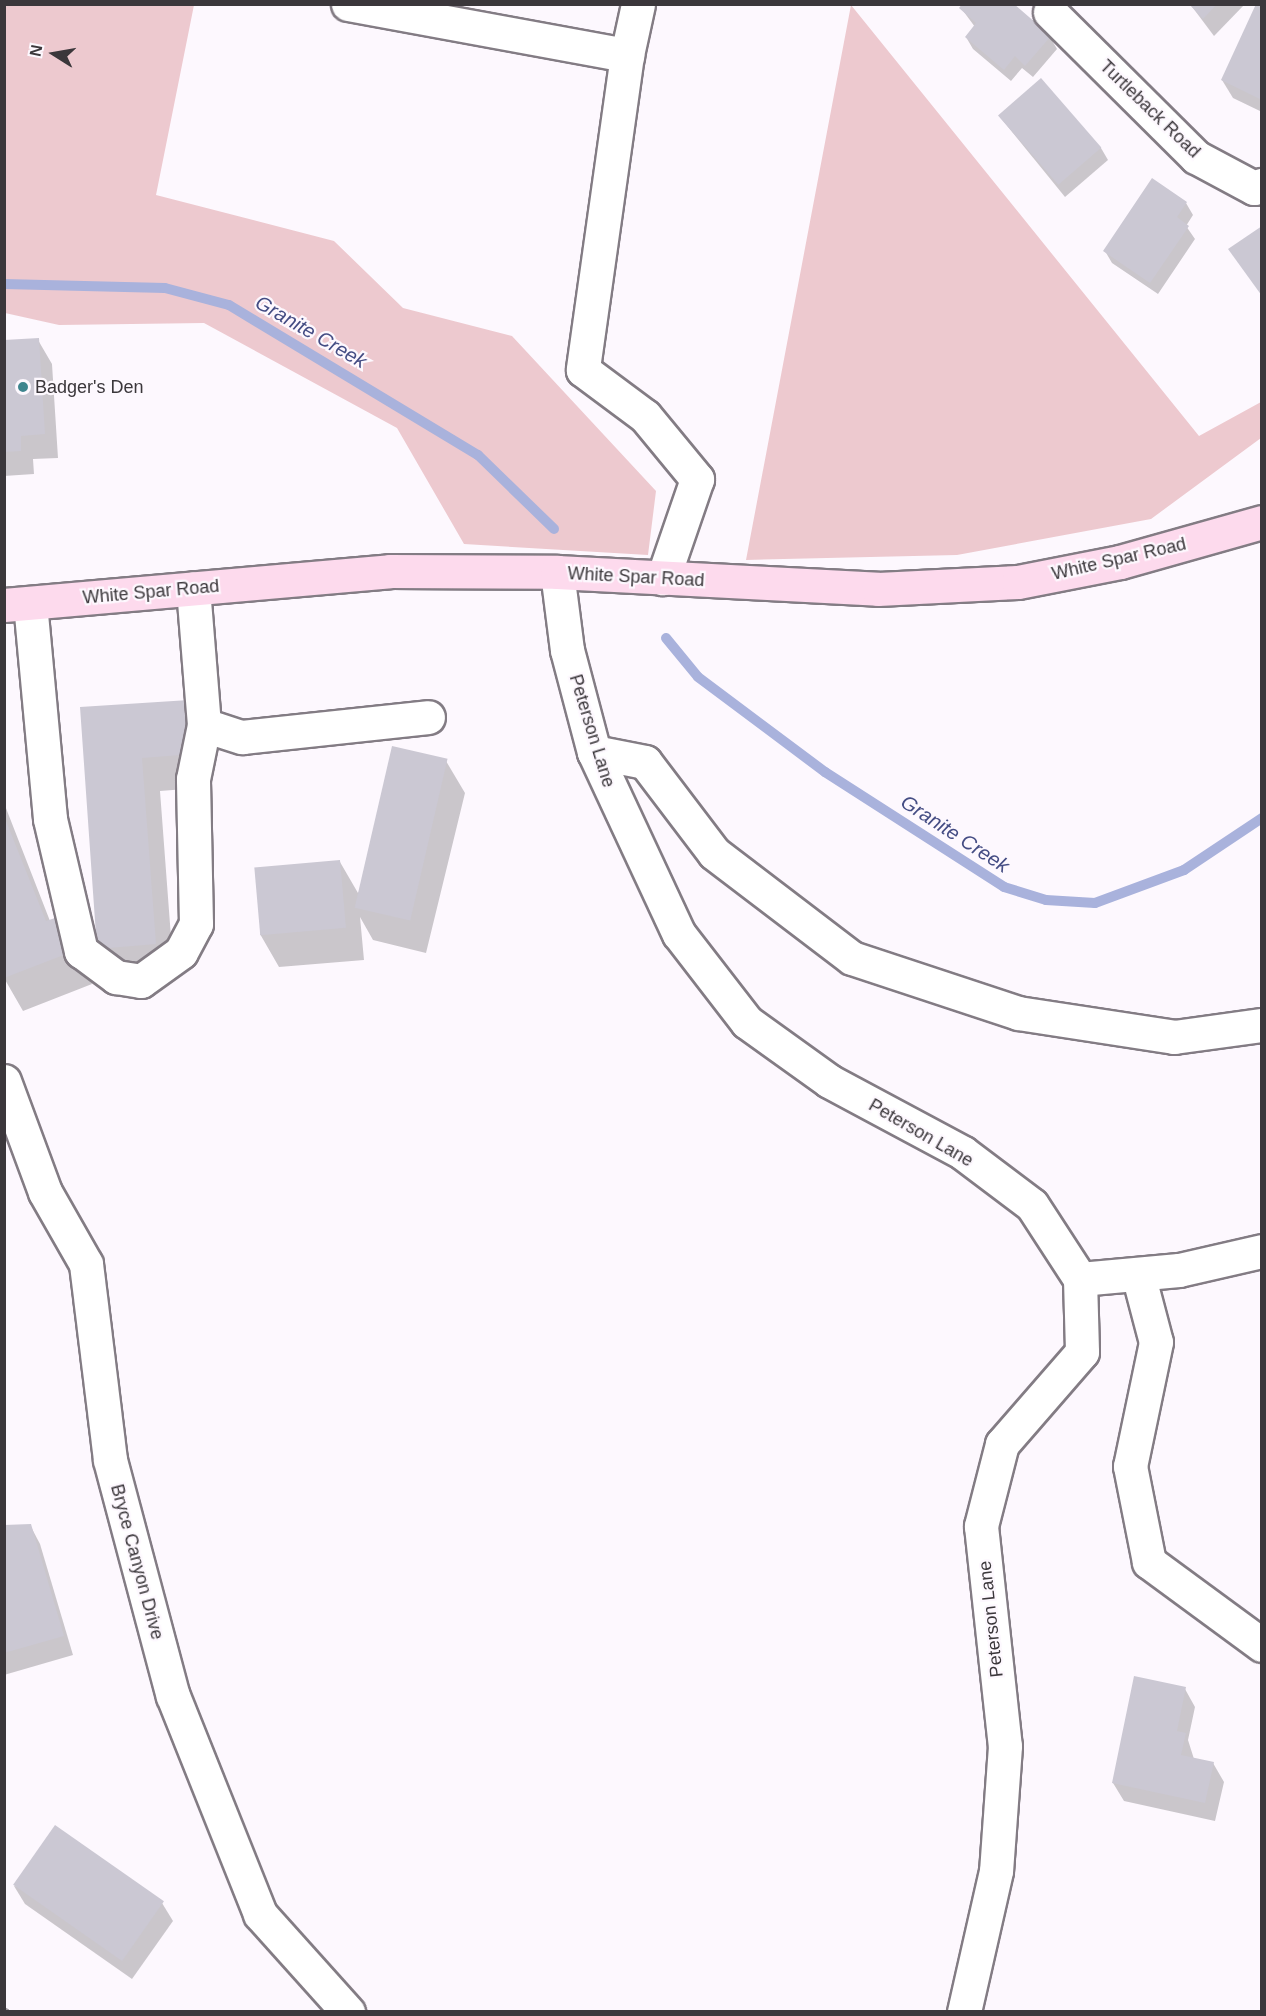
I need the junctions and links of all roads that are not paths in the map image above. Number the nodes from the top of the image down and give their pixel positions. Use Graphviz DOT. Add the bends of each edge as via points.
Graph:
graph roads {
  1 [pos="348,4"];
  2 [pos="638,4"];
  3 [pos="1050,12"];
  4 [pos="627,55"];
  5 [pos="1262,185"];
  6 [pos="1262,522"];
  7 [pos="557,572"];
  8 [pos="663,578"];
  9 [pos="193,588"];
  10 [pos="17,604"];
  11 [pos="428,717"];
  12 [pos="204,725"];
  13 [pos="594,752"];
  14 [pos="1262,1025"];
  15 [pos="4,1081"];
  16 [pos="1262,1251"];
  17 [pos="1137,1274"];
  18 [pos="1080,1279"];
  19 [pos="1262,1646"];
  20 [pos="348,2012"];
  21 [pos="964,2012"];
  1 -- 4 [label="street"];
  2 -- 4 [label="street"];
  3 -- 5 [label="street, Turtleback Road" via="1196,157 1254,188"];
  4 -- 8 [label="street" via="583,370 645,416 697,480"];
  6 -- 8 [label="main road, White Spar Road" via="1120,562 1018,582 878,589"];
  7 -- 8 [label="main road, White Spar Road"];
  7 -- 9 [label="main road, White Spar Road" via="390,571"];
  7 -- 13 [label="street, Peterson Lane" via="567,650"];
  9 -- 10 [label="main road, White Spar Road"];
  9 -- 12 [label="street"];
  10 -- 12 [label="street" via="50,819 81,951 116,977 141,981 180,952 196,924 193,779"];
  11 -- 12 [label="street" via="242,737"];
  13 -- 14 [label="street" via="645,762 714,853 852,958 1018,1012 1174,1037"];
  13 -- 18 [label="street, Peterson Lane" via="679,934 747,1022 829,1081 963,1153 1032,1204"];
  15 -- 20 [label="street, Bryce Canyon Drive" via="45,1192 86,1264 110,1460 173,1696 261,1914"];
  16 -- 17 [label="street" via="1179,1270"];
  17 -- 18 [label="street"];
  17 -- 19 [label="street" via="1156,1342 1130,1466 1149,1562 1191,1598"];
  18 -- 21 [label="street, Peterson Lane" via="1082,1352 1002,1444 981,1526 1005,1746 996,1871"];
}
